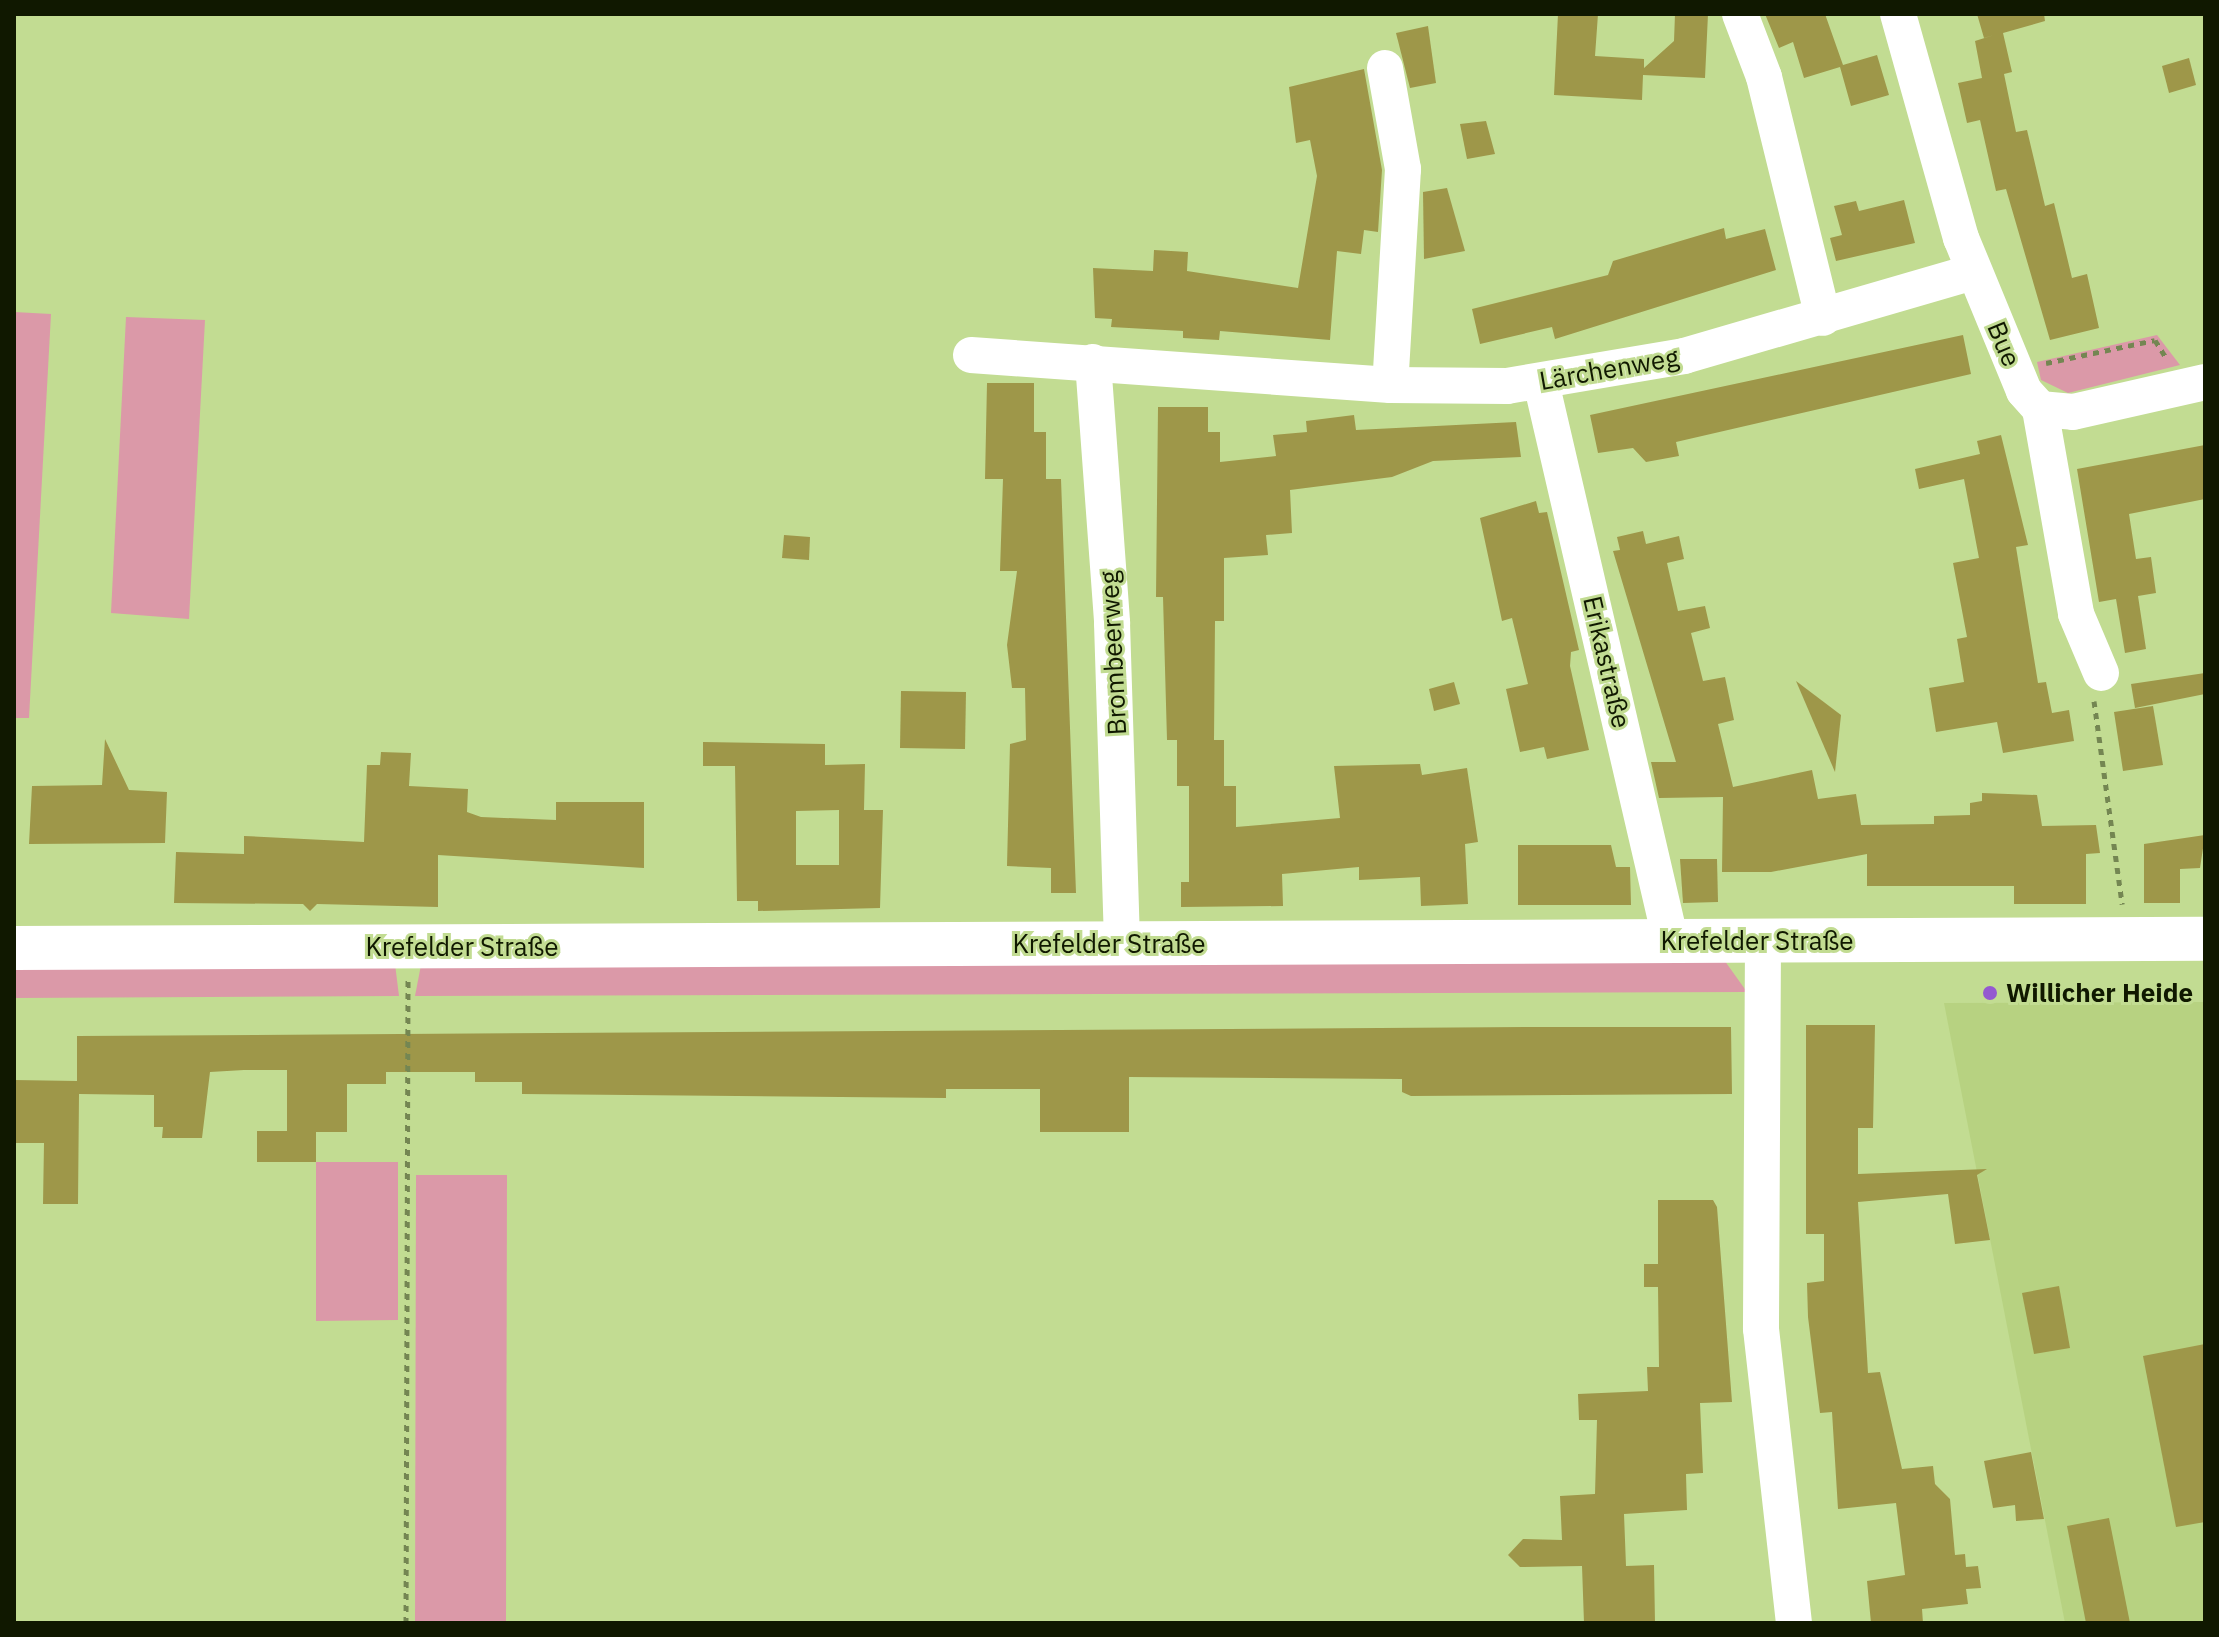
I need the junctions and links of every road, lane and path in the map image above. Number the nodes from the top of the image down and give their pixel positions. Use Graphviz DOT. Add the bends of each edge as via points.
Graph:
graph roads {
  1 [pos="1740,14"];
  2 [pos="1898,14"];
  3 [pos="1385,68"];
  4 [pos="1974,272"];
  5 [pos="1823,318"];
  6 [pos="971,355"];
  7 [pos="1093,362"];
  8 [pos="2015,369"];
  9 [pos="1541,382"];
  10 [pos="2195,384"];
  11 [pos="1390,385"];
  12 [pos="2040,409"];
  13 [pos="2101,673"];
  14 [pos="2127,939"];
  15 [pos="2205,939"];
  16 [pos="1763,941"];
  17 [pos="1671,942"];
  18 [pos="1122,944"];
  19 [pos="408,947"];
  20 [pos="14,948"];
  21 [pos="406,1623"];
  22 [pos="1794,1623"];
  1 -- 5 [label="street" via="1764,77"];
  2 -- 4 [label="street, Bue"];
  3 -- 11 [label="street" via="1403,169"];
  4 -- 5 [label="street, Lärchenweg"];
  4 -- 8 [label="street, Bue"];
  5 -- 9 [label="street, Lärchenweg" via="1649,364"];
  6 -- 7 [label="street, Lärchenweg"];
  7 -- 11 [label="street, Lärchenweg"];
  7 -- 18 [label="street, Brombeerweg" via="1112,623"];
  8 -- 10 [label="path" via="2155,340"];
  8 -- 12 [label="street, Bue"];
  9 -- 11 [label="street, Lärchenweg"];
  9 -- 17 [label="street, Erikastraße"];
  10 -- 12 [label="street" via="2073,412"];
  12 -- 13 [label="street, Bue" via="2076,614"];
  13 -- 14 [label="path" via="2090,713"];
  14 -- 15 [label="main road, Krefelder Straße"];
  14 -- 16 [label="main road, Krefelder Straße"];
  16 -- 17 [label="main road, Krefelder Straße"];
  16 -- 22 [label="street" via="1761,1329"];
  17 -- 18 [label="main road, Krefelder Straße"];
  18 -- 19 [label="main road, Krefelder Straße"];
  19 -- 20 [label="main road, Krefelder Straße"];
  19 -- 21 [label="path"];
}
